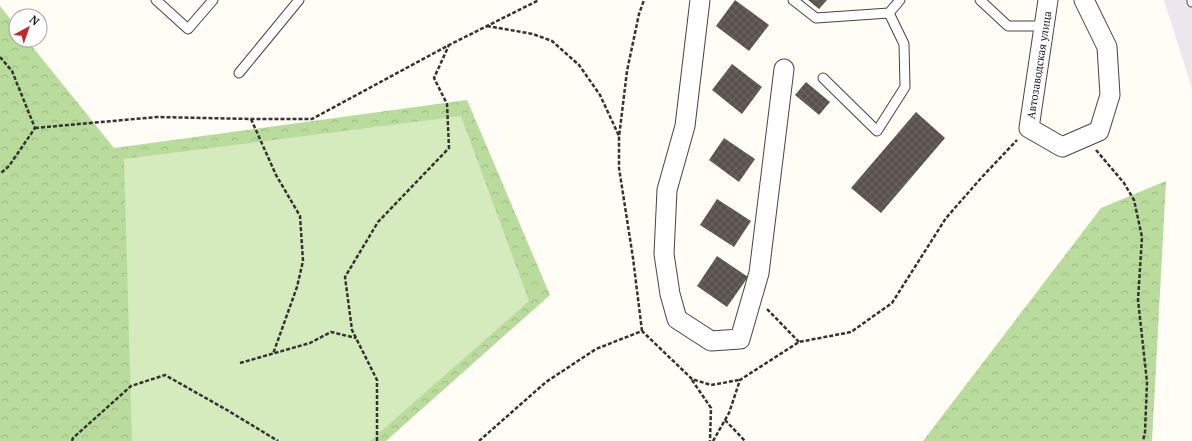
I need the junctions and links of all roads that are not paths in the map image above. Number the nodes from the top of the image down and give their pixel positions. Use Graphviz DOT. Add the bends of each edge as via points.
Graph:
graph roads {
  1 [pos="156,0"];
  2 [pos="213,0"];
  3 [pos="299,0"];
  4 [pos="700,0"];
  5 [pos="793,0"];
  6 [pos="900,0"];
  7 [pos="980,0"];
  8 [pos="1048,0"];
  9 [pos="1084,0"];
  10 [pos="889,13"];
  11 [pos="1044,26"];
  12 [pos="784,69"];
  13 [pos="238,73"];
  14 [pos="823,78"];
  1 -- 2 [label="lane" via="188,29"];
  3 -- 13 [label="lane"];
  4 -- 12 [label="street" via="685,126 667,190 664,254 677,319 711,341 740,339 760,273"];
  5 -- 10 [label="lane" via="816,18"];
  6 -- 10 [label="lane"];
  7 -- 11 [label="lane" via="1008,26"];
  8 -- 11 [label="street, Автозаводская улица"];
  9 -- 11 [label="street, Автозаводская улица" via="1107,47 1110,95 1099,131 1062,147 1029,128"];
  10 -- 14 [label="lane" via="904,44 905,87 877,131"];
}
